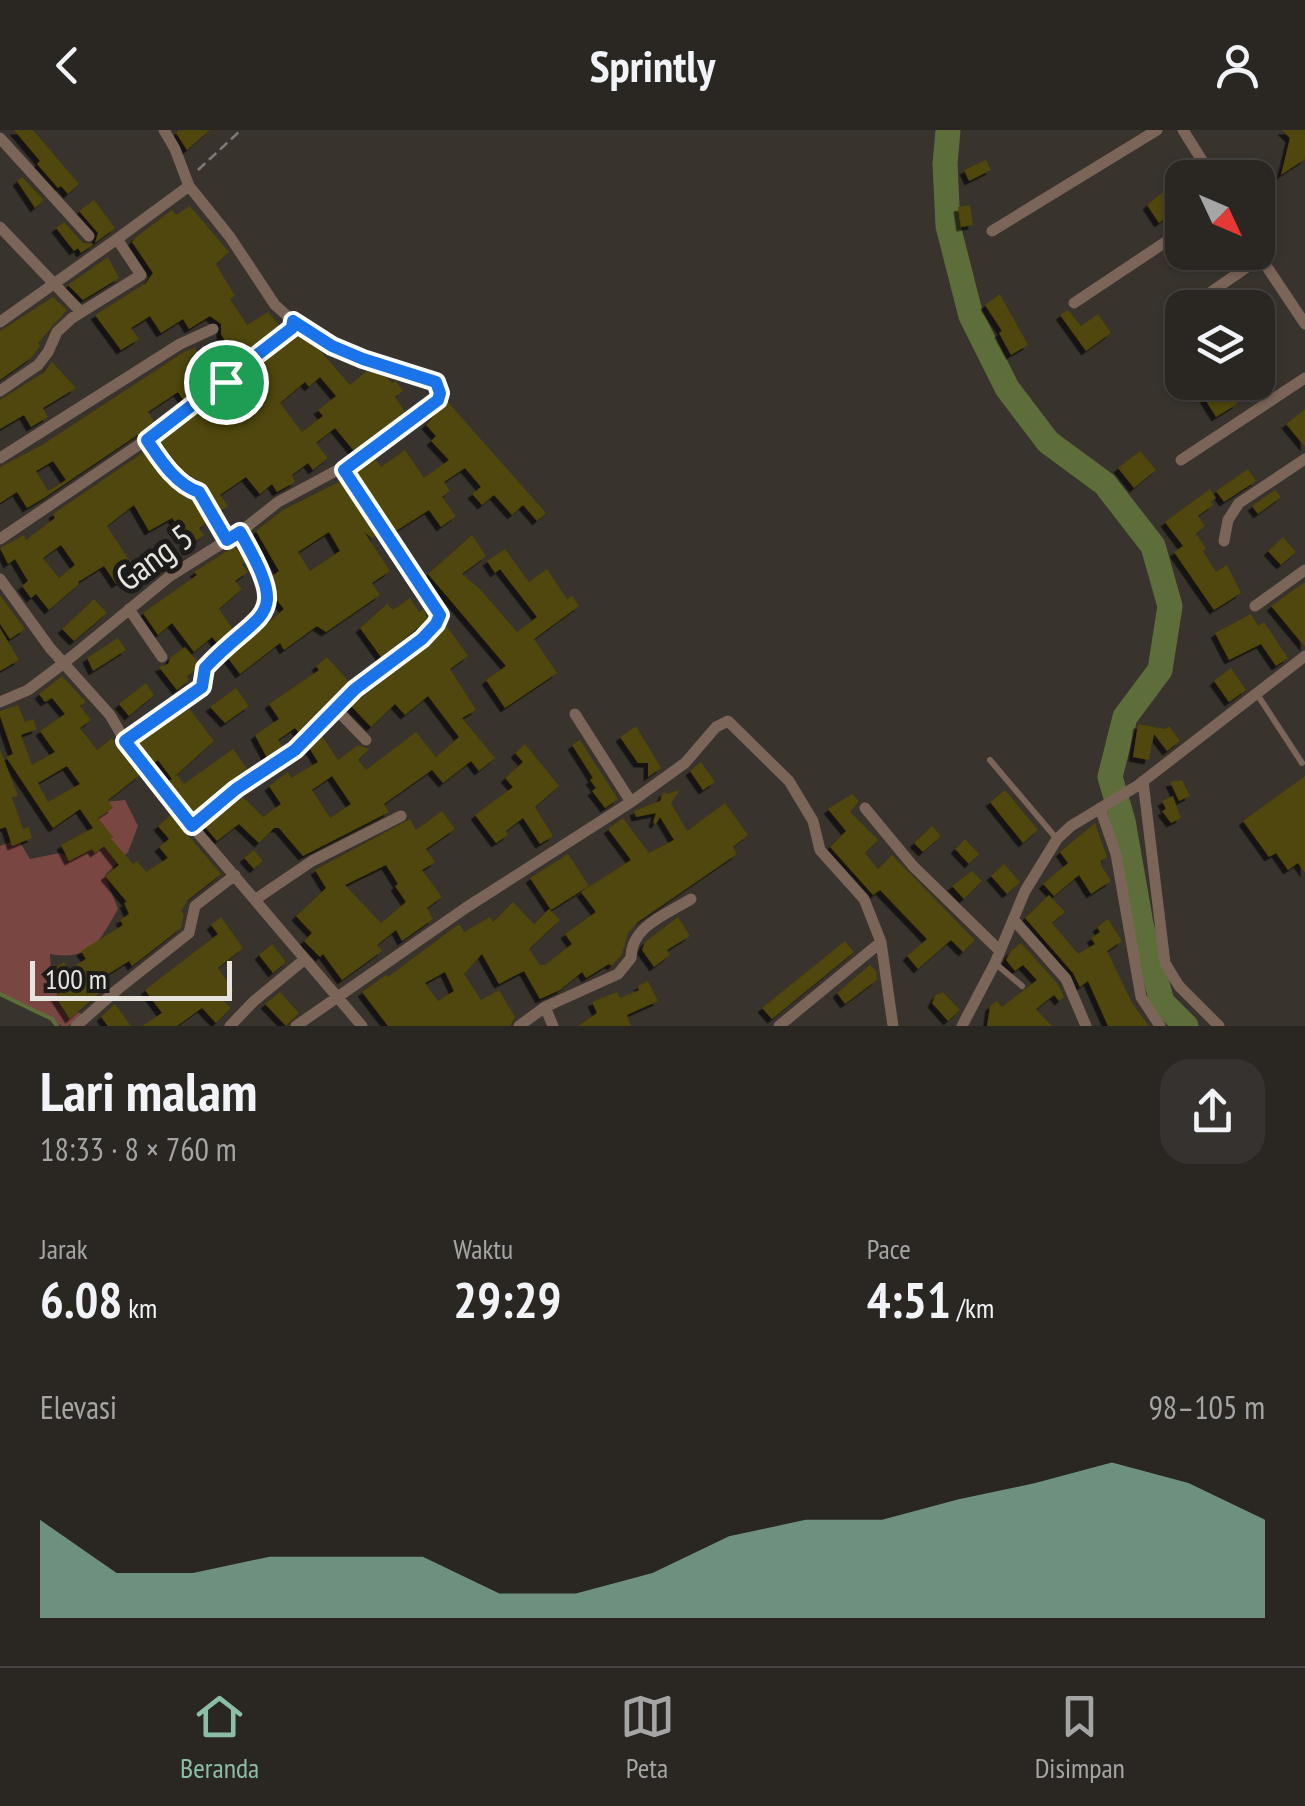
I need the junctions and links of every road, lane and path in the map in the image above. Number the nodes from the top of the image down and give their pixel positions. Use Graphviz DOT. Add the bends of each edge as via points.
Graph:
graph roads {
  1 [pos="164,130"];
  2 [pos="241,130"];
  3 [pos="1157,130"];
  4 [pos="1182,130"];
  5 [pos="0,138"];
  6 [pos="1201,160"];
  7 [pos="189,184"];
  8 [pos="0,227"];
  9 [pos="992,231"];
  10 [pos="88,236"];
  11 [pos="117,239"];
  12 [pos="1165,242"];
  13 [pos="1239,270"];
  14 [pos="1269,270"];
  15 [pos="56,285"];
  16 [pos="1212,290"];
  17 [pos="1074,302"];
  18 [pos="81,312"];
  19 [pos="0,322"];
  20 [pos="293,324"];
  21 [pos="1305,324"];
  22 [pos="213,329"];
  23 [pos="1305,378"];
  24 [pos="0,392"];
  25 [pos="147,440"];
  26 [pos="0,458"];
  27 [pos="1305,459"];
  28 [pos="1180,460"];
  29 [pos="344,470"];
  30 [pos="240,532"];
  31 [pos="0,539"];
  32 [pos="227,540"];
  33 [pos="1224,542"];
  34 [pos="1305,570"];
  35 [pos="1,583"];
  36 [pos="1255,606"];
  37 [pos="129,609"];
  38 [pos="1305,656"];
  39 [pos="162,657"];
  40 [pos="64,663"];
  41 [pos="1257,694"];
  42 [pos="0,702"];
  43 [pos="336,710"];
  44 [pos="575,714"];
  45 [pos="366,740"];
  46 [pos="125,741"];
  47 [pos="990,760"];
  48 [pos="1302,763"];
  49 [pos="1140,784"];
  50 [pos="631,802"];
  51 [pos="1103,807"];
  52 [pos="866,808"];
  53 [pos="401,816"];
  54 [pos="192,826"];
  55 [pos="1057,839"];
  56 [pos="235,875"];
  57 [pos="256,898"];
  58 [pos="692,899"];
  59 [pos="1014,919"];
  60 [pos="881,942"];
  61 [pos="998,957"];
  62 [pos="306,958"];
  63 [pos="1022,986"];
  64 [pos="337,998"];
  65 [pos="545,1008"];
  66 [pos="76,1026"];
  67 [pos="230,1026"];
  68 [pos="296,1026"];
  69 [pos="362,1026"];
  70 [pos="518,1026"];
  71 [pos="553,1026"];
  72 [pos="779,1026"];
  73 [pos="892,1026"];
  74 [pos="962,1026"];
  75 [pos="1086,1026"];
  76 [pos="1160,1026"];
  77 [pos="1219,1026"];
  1 -- 7 [label="street"];
  2 -- 7 [label="path"];
  3 -- 9 [label="street"];
  4 -- 6 [label="street"];
  5 -- 10 [label="street"];
  7 -- 11 [label="street"];
  7 -- 20 [label="street"];
  8 -- 15 [label="street"];
  11 -- 15 [label="street"];
  11 -- 18 [label="street" via="141,276"];
  12 -- 17 [label="street"];
  13 -- 16 [label="street"];
  14 -- 21 [label="street"];
  15 -- 18 [label="street"];
  15 -- 19 [label="street"];
  18 -- 24 [label="street" via="57,332 38,365"];
  20 -- 25 [label="street"];
  20 -- 29 [label="street, Gang 5" via="363,359 436,382 440,393"];
  22 -- 26 [label="street"];
  23 -- 28 [label="street"];
  25 -- 31 [label="street"];
  25 -- 32 [label="street" via="167,468 199,492"];
  27 -- 33 [label="street" via="1240,502"];
  29 -- 30 [label="street, Gang 5" via="278,502"];
  29 -- 43 [label="street" via="440,615 422,639"];
  30 -- 32 [label="street, Gang 5"];
  30 -- 46 [label="street" via="268,587 260,620 205,668 202,687"];
  32 -- 37 [label="street, Gang 5"];
  34 -- 36 [label="street"];
  35 -- 40 [label="street"];
  37 -- 39 [label="street"];
  37 -- 40 [label="street, Gang 5"];
  38 -- 41 [label="street"];
  40 -- 42 [label="street, Gang 5"];
  40 -- 46 [label="street"];
  41 -- 48 [label="lane"];
  41 -- 49 [label="street"];
  43 -- 45 [label="street"];
  43 -- 54 [label="street" via="295,750"];
  44 -- 50 [label="street"];
  46 -- 54 [label="street"];
  47 -- 55 [label="lane"];
  49 -- 51 [label="street"];
  49 -- 77 [label="street" via="1165,963"];
  50 -- 60 [label="street" via="728,722 798,795 820,850 858,890"];
  50 -- 64 [label="street"];
  51 -- 55 [label="street"];
  51 -- 76 [label="street" via="1141,998"];
  52 -- 61 [label="street"];
  53 -- 57 [label="street" via="312,860"];
  54 -- 56 [label="street"];
  55 -- 59 [label="street"];
  56 -- 57 [label="street"];
  56 -- 66 [label="street" via="195,906 190,933"];
  57 -- 62 [label="street"];
  58 -- 65 [label="street" via="639,933 618,974"];
  59 -- 61 [label="street"];
  59 -- 75 [label="street" via="1066,979"];
  60 -- 72 [label="street"];
  60 -- 73 [label="street"];
  61 -- 63 [label="lane"];
  61 -- 74 [label="street"];
  62 -- 64 [label="street"];
  62 -- 67 [label="street"];
  64 -- 68 [label="street"];
  64 -- 69 [label="street"];
  65 -- 70 [label="street"];
  65 -- 71 [label="street"];
}
